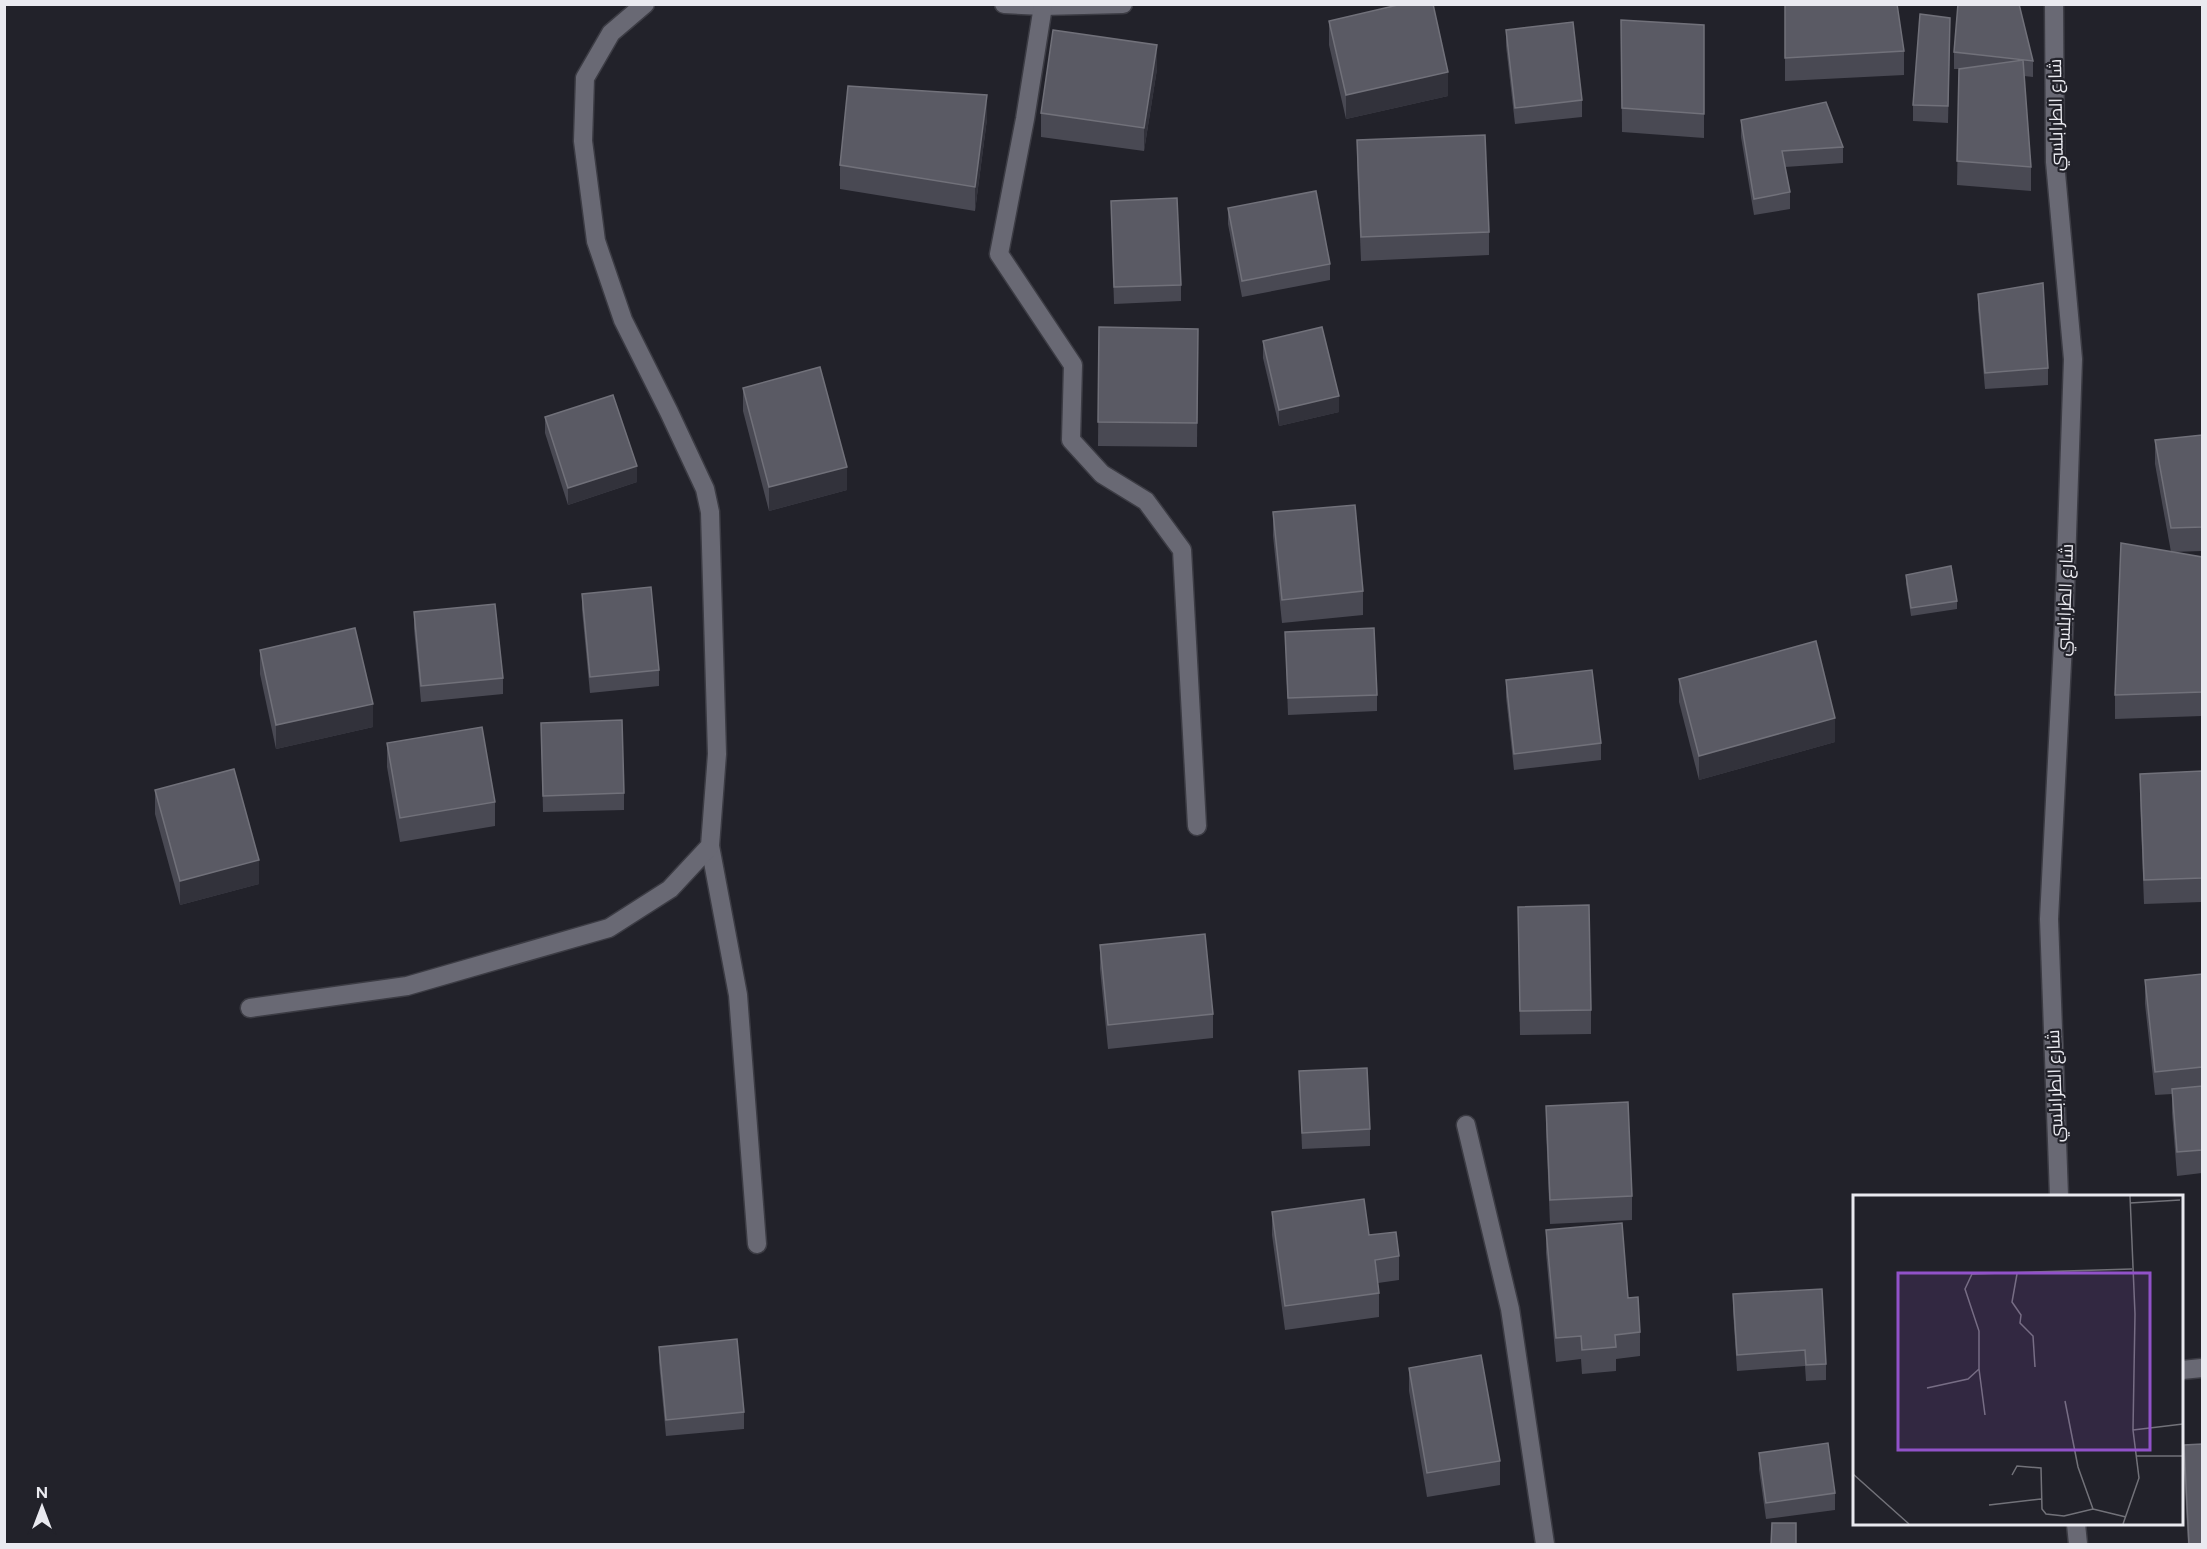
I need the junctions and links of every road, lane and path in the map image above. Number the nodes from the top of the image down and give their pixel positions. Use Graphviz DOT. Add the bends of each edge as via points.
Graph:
graph roads {
  1 [pos="645,4"];
  2 [pos="1004,4"];
  3 [pos="1123,4"];
  4 [pos="2054,4"];
  5 [pos="1043,6"];
  6 [pos="1197,826"];
  7 [pos="710,846"];
  8 [pos="250,1008"];
  9 [pos="1466,1125"];
  10 [pos="2059,1195"];
  11 [pos="757,1244"];
  12 [pos="2202,1368"];
  13 [pos="2183,1370"];
  14 [pos="2076,1525"];
  15 [pos="1545,1545"];
  16 [pos="2078,1545"];
  1 -- 7 [label="street" via="611,33 585,78 583,141 596,241 623,320 705,489 710,512 717,754"];
  2 -- 5 [label="street"];
  3 -- 5 [label="street"];
  4 -- 10 [label="street, شارع الطرابلسي" via="2055,162 2073,360 2049,920"];
  5 -- 6 [label="street" via="999,254 1073,365 1071,440 1102,474 1146,501 1182,550"];
  7 -- 8 [label="street" via="670,889 609,928 407,986"];
  7 -- 11 [label="street" via="738,995"];
  9 -- 15 [label="street" via="1510,1309"];
  12 -- 13 [label="street"];
  14 -- 16 [label="street"];
}
